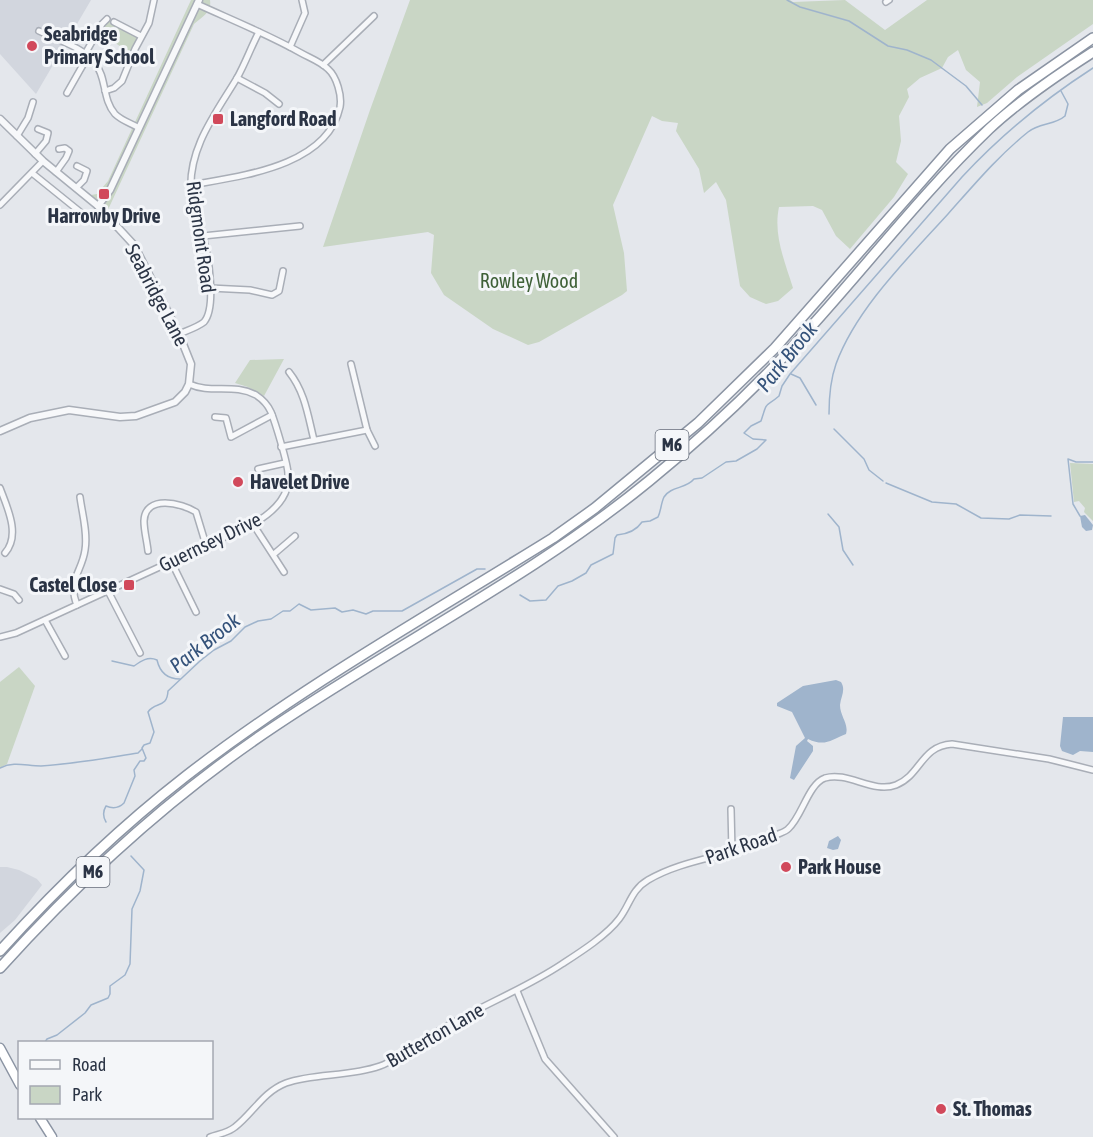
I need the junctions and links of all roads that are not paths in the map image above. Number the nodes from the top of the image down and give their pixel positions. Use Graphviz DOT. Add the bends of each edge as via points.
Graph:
graph roads {
  1 [pos="154,0"];
  2 [pos="302,0"];
  3 [pos="198,2"];
  4 [pos="375,16"];
  5 [pos="107,19"];
  6 [pos="114,22"];
  7 [pos="39,31"];
  8 [pos="259,32"];
  9 [pos="141,36"];
  10 [pos="1093,38"];
  11 [pos="290,47"];
  12 [pos="1093,52"];
  13 [pos="87,55"];
  14 [pos="323,65"];
  15 [pos="237,78"];
  16 [pos="105,91"];
  17 [pos="67,93"];
  18 [pos="33,102"];
  19 [pos="279,104"];
  20 [pos="0,119"];
  21 [pos="139,128"];
  22 [pos="38,129"];
  23 [pos="17,136"];
  24 [pos="59,149"];
  25 [pos="35,154"];
  26 [pos="43,161"];
  27 [pos="77,166"];
  28 [pos="56,172"];
  29 [pos="32,173"];
  30 [pos="191,185"];
  31 [pos="76,188"];
  32 [pos="0,206"];
  33 [pos="98,206"];
  34 [pos="89,219"];
  35 [pos="300,226"];
  36 [pos="203,236"];
  37 [pos="283,271"];
  38 [pos="210,288"];
  39 [pos="179,334"];
  40 [pos="351,364"];
  41 [pos="289,372"];
  42 [pos="189,384"];
  43 [pos="272,415"];
  44 [pos="215,417"];
  45 [pos="367,430"];
  46 [pos="0,431"];
  47 [pos="314,440"];
  48 [pos="375,446"];
  49 [pos="280,447"];
  50 [pos="285,463"];
  51 [pos="258,469"];
  52 [pos="0,488"];
  53 [pos="80,496"];
  54 [pos="253,524"];
  55 [pos="295,536"];
  56 [pos="206,545"];
  57 [pos="148,551"];
  58 [pos="5,553"];
  59 [pos="274,554"];
  60 [pos="171,561"];
  61 [pos="284,571"];
  62 [pos="0,589"];
  63 [pos="108,591"];
  64 [pos="19,600"];
  65 [pos="77,605"];
  66 [pos="196,612"];
  67 [pos="45,620"];
  68 [pos="0,637"];
  69 [pos="140,653"];
  70 [pos="65,656"];
  71 [pos="1093,770"];
  72 [pos="731,809"];
  73 [pos="732,852"];
  74 [pos="637,889"];
  75 [pos="0,951"];
  76 [pos="0,969"];
  77 [pos="517,991"];
  78 [pos="0,1048"];
  79 [pos="18,1081"];
  80 [pos="41,1119"];
  81 [pos="52,1137"];
  82 [pos="210,1137"];
  83 [pos="614,1137"];
  1 -- 9 [label="street" via="149,23"];
  2 -- 11 [label="street" via="305,13"];
  3 -- 8 [label="street"];
  3 -- 21 [label="street"];
  4 -- 14 [label="street"];
  5 -- 13 [label="street"];
  6 -- 9 [label="street"];
  7 -- 13 [label="street"];
  8 -- 11 [label="street"];
  8 -- 15 [label="street, Ridgmont Road"];
  9 -- 16 [label="street" via="122,81"];
  10 -- 75 [label="highway, M6" via="1018,90 950,148 775,348 651,463 553,538 274,712 186,776 73,875"];
  11 -- 14 [label="street"];
  12 -- 76 [label="highway, M6" via="991,128 934,185 785,355 677,458 561,548 323,694 194,783 109,857"];
  13 -- 16 [label="street" via="99,68"];
  13 -- 17 [label="street"];
  14 -- 30 [label="street" via="339,88 341,104 331,128 311,148 258,173"];
  15 -- 19 [label="street"];
  15 -- 30 [label="street, Ridgmont Road" via="202,137"];
  16 -- 21 [label="street" via="116,114"];
  18 -- 23 [label="street"];
  20 -- 23 [label="street"];
  21 -- 33 [label="street" via="110,190"];
  22 -- 25 [label="street" via="48,133"];
  23 -- 25 [label="street"];
  24 -- 28 [label="street" via="69,151"];
  25 -- 26 [label="street"];
  26 -- 28 [label="street"];
  26 -- 29 [label="street"];
  27 -- 31 [label="street" via="87,171"];
  28 -- 31 [label="street"];
  29 -- 32 [label="street"];
  29 -- 34 [label="street"];
  30 -- 36 [label="street, Ridgmont Road" via="194,213"];
  31 -- 33 [label="street"];
  33 -- 39 [label="street, Seabridge Lane" via="134,245"];
  35 -- 36 [label="street"];
  36 -- 38 [label="street, Ridgmont Road"];
  37 -- 38 [label="street" via="279,291 272,295"];
  38 -- 39 [label="street, Ridgmont Road" via="209,313 203,322"];
  39 -- 42 [label="street, Seabridge Lane" via="191,364"];
  40 -- 45 [label="street"];
  41 -- 47 [label="street" via="303,394"];
  42 -- 43 [label="street, Guernsey Drive" via="199,389 241,389 261,398"];
  42 -- 46 [label="street" via="175,402 136,416 69,410 30,418"];
  43 -- 44 [label="street" via="231,437 226,418"];
  43 -- 49 [label="street, Guernsey Drive"];
  45 -- 47 [label="street"];
  45 -- 48 [label="street"];
  47 -- 49 [label="street"];
  49 -- 50 [label="street, Guernsey Drive"];
  50 -- 51 [label="street"];
  50 -- 54 [label="street, Guernsey Drive" via="286,489 279,504"];
  52 -- 58 [label="street" via="13,527"];
  53 -- 65 [label="street" via="85,551 74,580"];
  54 -- 56 [label="street, Guernsey Drive"];
  54 -- 59 [label="street"];
  55 -- 59 [label="street"];
  56 -- 57 [label="street" via="196,512 166,503 154,505 144,519"];
  56 -- 60 [label="street, Guernsey Drive"];
  59 -- 61 [label="street"];
  60 -- 63 [label="street, Guernsey Drive"];
  60 -- 66 [label="street"];
  62 -- 64 [label="street"];
  63 -- 65 [label="street, Guernsey Drive"];
  63 -- 69 [label="street"];
  65 -- 67 [label="street, Guernsey Drive"];
  67 -- 68 [label="street, Guernsey Drive"];
  67 -- 70 [label="street"];
  71 -- 73 [label="street, Park Road" via="995,749 939,746 927,754 908,778 894,786 822,779 788,829"];
  72 -- 73 [label="street"];
  73 -- 74 [label="street, Park Road" via="674,867"];
  74 -- 77 [label="street, Butterton Lane" via="608,930"];
  77 -- 82 [label="street, Butterton Lane" via="458,1020 390,1062 348,1075 286,1083 266,1096 234,1128"];
  77 -- 83 [label="street" via="545,1059"];
  78 -- 79 [label="highway"];
  80 -- 81 [label="highway"];
}
